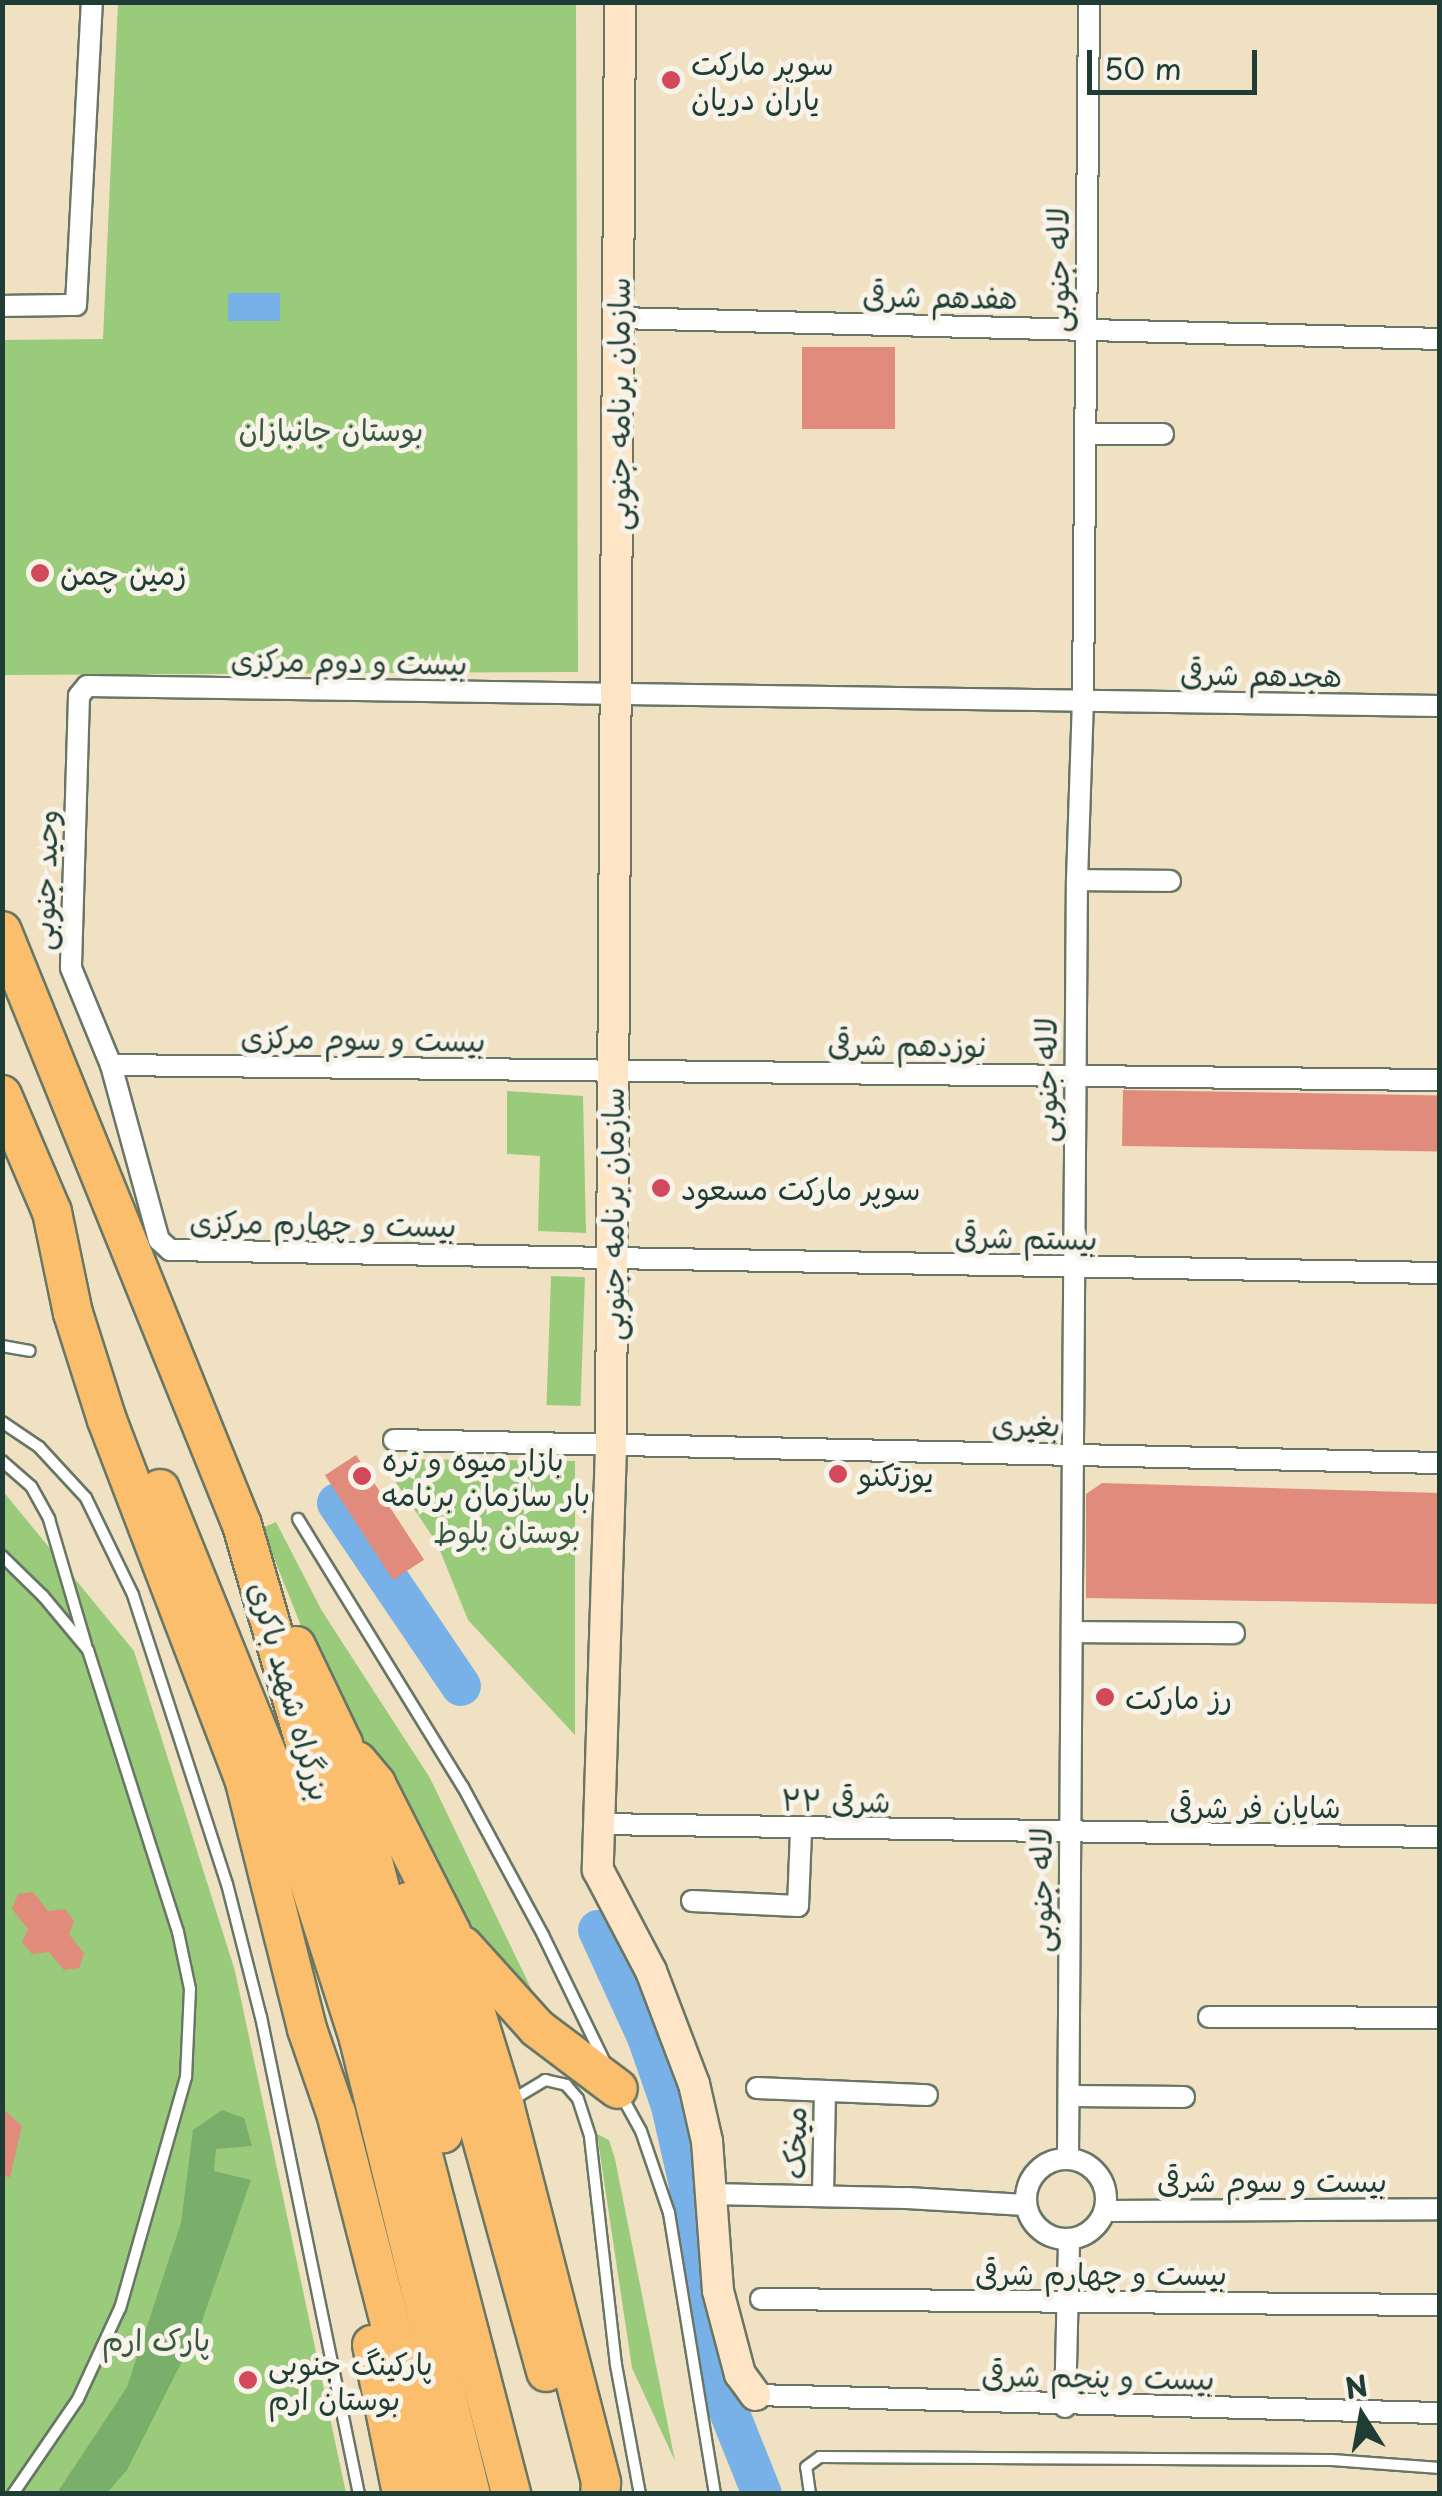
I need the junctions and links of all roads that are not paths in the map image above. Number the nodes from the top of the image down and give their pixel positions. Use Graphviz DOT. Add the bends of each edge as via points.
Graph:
graph roads {
  1 [pos="92,2"];
  2 [pos="620,2"];
  3 [pos="1089,2"];
  4 [pos="2,306"];
  5 [pos="618,318"];
  6 [pos="1086,330"];
  7 [pos="1440,338"];
  8 [pos="1086,434"];
  9 [pos="1163,434"];
  10 [pos="81,690"];
  11 [pos="616,696"];
  12 [pos="1083,703"];
  13 [pos="1440,706"];
  14 [pos="1076,880"];
  15 [pos="1170,881"];
  16 [pos="2,931"];
  17 [pos="112,1065"];
  18 [pos="613,1070"];
  19 [pos="1075,1076"];
  20 [pos="1440,1080"];
  21 [pos="2,1095"];
  22 [pos="52,1212"];
  23 [pos="612,1261"];
  24 [pos="1074,1268"];
  25 [pos="1440,1274"];
  26 [pos="2,1346"];
  27 [pos="30,1350"];
  28 [pos="2,1422"];
  29 [pos="394,1440"];
  30 [pos="610,1446"];
  31 [pos="1073,1455"];
  32 [pos="2,1461"];
  33 [pos="1440,1463"];
  34 [pos="298,1519"];
  35 [pos="249,1550"];
  36 [pos="2,1556"];
  37 [pos="1072,1632"];
  38 [pos="1234,1633"];
  39 [pos="88,1650"];
  40 [pos="343,1744"];
  41 [pos="600,1824"];
  42 [pos="801,1830"];
  43 [pos="1070,1834"];
  44 [pos="1440,1837"];
  45 [pos="692,1901"];
  46 [pos="451,1932"];
  47 [pos="1208,2017"];
  48 [pos="1440,2018"];
  49 [pos="307,2029"];
  50 [pos="757,2088"];
  51 [pos="618,2089"];
  52 [pos="825,2091"];
  53 [pos="927,2095"];
  54 [pos="1071,2096"];
  55 [pos="1184,2098"];
  56 [pos="504,2108"];
  57 [pos="1068,2158"];
  58 [pos="710,2194"];
  59 [pos="823,2196"];
  60 [pos="1025,2206"];
  61 [pos="1440,2208"];
  62 [pos="1105,2211"];
  63 [pos="1069,2239"];
  64 [pos="761,2299"];
  65 [pos="1068,2303"];
  66 [pos="1440,2304"];
  67 [pos="754,2396"];
  68 [pos="1065,2407"];
  69 [pos="1440,2413"];
  70 [pos="440,2468"];
  71 [pos="1440,2468"];
  72 [pos="521,2483"];
  73 [pos="14,2494"];
  74 [pos="359,2494"];
  75 [pos="402,2494"];
  76 [pos="471,2494"];
  77 [pos="584,2494"];
  78 [pos="600,2494"];
  79 [pos="640,2494"];
  80 [pos="715,2494"];
  81 [pos="810,2494"];
  1 -- 4 [label="street" via="76,305"];
  2 -- 5 [label="street, سازمان برنامه جنوبی"];
  3 -- 6 [label="street, لاله جنوبی"];
  5 -- 6 [label="street, هفدهم شرقی"];
  5 -- 11 [label="street, سازمان برنامه جنوبی"];
  6 -- 7 [label="street, هفدهم شرقی"];
  6 -- 8 [label="street, لاله جنوبی"];
  8 -- 9 [label="street"];
  8 -- 12 [label="street, لاله جنوبی"];
  10 -- 11 [label="street, بیست و دوم مرکزی"];
  10 -- 17 [label="street, وحید جنوبی" via="71,968"];
  11 -- 12 [label="street, بیست و دوم مرکزی"];
  11 -- 18 [label="street, سازمان برنامه جنوبی"];
  12 -- 13 [label="street, هجدهم شرقی"];
  12 -- 14 [label="street, لاله جنوبی"];
  14 -- 15 [label="street"];
  14 -- 19 [label="street, لاله جنوبی"];
  16 -- 35 [label="highway, بزرگراه شهید باکری" via="185,1376"];
  17 -- 18 [label="street, بیست و سوم مرکزی"];
  17 -- 23 [label="street, بیست و چهارم مرکزی" via="159,1240 170,1250"];
  18 -- 19 [label="street, نوزدهم شرقی"];
  18 -- 23 [label="street, سازمان برنامه جنوبی"];
  19 -- 20 [label="street, نوزدهم شرقی"];
  19 -- 24 [label="street, لاله جنوبی"];
  21 -- 22 [label="highway"];
  22 -- 49 [label="highway" via="73,1313 107,1420 244,1778"];
  22 -- 70 [label="highway" via="272,1766 359,2039"];
  23 -- 24 [label="street, بیستم شرقی"];
  23 -- 30 [label="street, سازمان برنامه جنوبی"];
  24 -- 25 [label="street, بیستم شرقی"];
  24 -- 31 [label="street, لاله جنوبی"];
  26 -- 27 [label="lane"];
  28 -- 74 [label="lane" via="39,1447 86,1498 139,1612 261,2017"];
  29 -- 30 [label="street, بغیری"];
  30 -- 31 [label="street, بغیری"];
  30 -- 41 [label="street, سازمان برنامه جنوبی"];
  31 -- 33 [label="street, بغیری"];
  31 -- 37 [label="street, لاله جنوبی"];
  32 -- 39 [label="lane" via="31,1486 49,1519"];
  34 -- 51 [label="lane" via="463,1787"];
  35 -- 40 [label="highway"];
  35 -- 72 [label="highway, بزرگراه شهید باکری"];
  36 -- 39 [label="lane"];
  37 -- 38 [label="street"];
  37 -- 43 [label="street, لاله جنوبی"];
  39 -- 73 [label="lane" via="178,1932 190,1989 186,2077 120,2308 78,2399"];
  40 -- 46 [label="highway" via="376,1784"];
  40 -- 72 [label="highway"];
  40 -- 77 [label="highway" via="408,1900"];
  41 -- 42 [label="street, ۲۲ شرقی"];
  41 -- 58 [label="street, سازمان برنامه جنوبی" via="598,1870 651,1972 694,2084"];
  42 -- 43 [label="street, ۲۲ شرقی"];
  42 -- 45 [label="street" via="798,1906"];
  43 -- 44 [label="street, شایان فر شرقی"];
  43 -- 54 [label="street, لاله جنوبی"];
  46 -- 51 [label="highway" via="537,2028"];
  46 -- 56 [label="highway"];
  47 -- 48 [label="street"];
  49 -- 70 [label="highway"];
  49 -- 75 [label="highway" via="314,2092"];
  50 -- 52 [label="street, میخک"];
  51 -- 80 [label="lane" via="641,2131 669,2213"];
  52 -- 53 [label="street, میخک"];
  52 -- 59 [label="street, میخک"];
  54 -- 55 [label="street"];
  54 -- 57 [label="street, لاله جنوبی"];
  56 -- 78 [label="highway"];
  56 -- 79 [label="lane" via="545,2080 566,2085 578,2099 590,2137 616,2365"];
  57 -- 60 [label="street" via="1036,2172"];
  57 -- 62 [label="street" via="1099,2176"];
  58 -- 59 [label="street"];
  58 -- 67 [label="street, سازمان برنامه جنوبی" via="718,2292 740,2374"];
  59 -- 60 [label="street"];
  60 -- 63 [label="street" via="1036,2227"];
  61 -- 62 [label="street, بیست و سوم شرقی"];
  62 -- 63 [label="street" via="1091,2231"];
  63 -- 65 [label="street"];
  64 -- 65 [label="street, بیست و چهارم شرقی"];
  65 -- 66 [label="street, بیست و چهارم شرقی"];
  65 -- 68 [label="street"];
  67 -- 68 [label="street, بیست و پنجم شرقی"];
  68 -- 69 [label="street, بیست و پنجم شرقی"];
  70 -- 76 [label="highway"];
  71 -- 81 [label="lane" via="1332,2460 820,2457 806,2467"];
}
